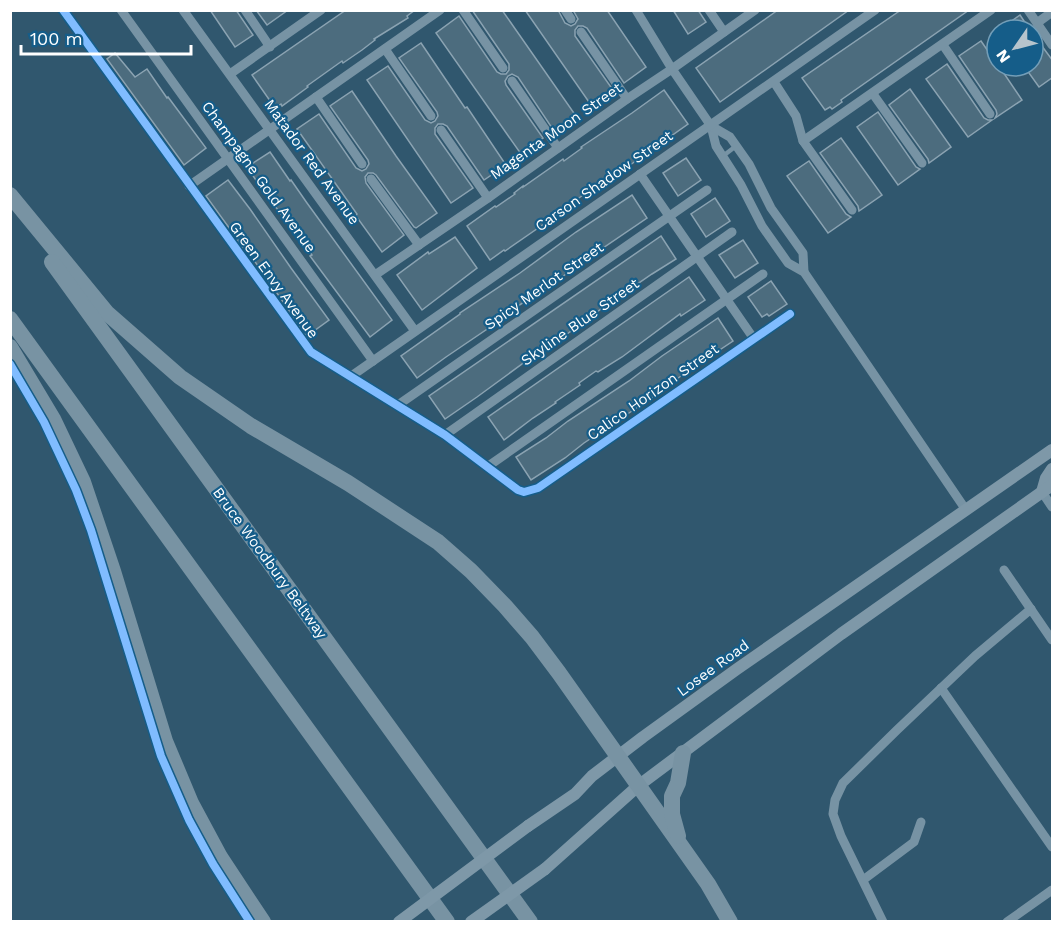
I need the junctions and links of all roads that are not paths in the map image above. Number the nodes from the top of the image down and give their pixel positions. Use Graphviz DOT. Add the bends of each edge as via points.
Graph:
graph roads {
  1 [pos="63,10"];
  2 [pos="121,10"];
  3 [pos="183,10"];
  4 [pos="245,10"];
  5 [pos="321,10"];
  6 [pos="440,10"];
  7 [pos="463,10"];
  8 [pos="565,10"];
  9 [pos="636,10"];
  10 [pos="709,10"];
  11 [pos="755,10"];
  12 [pos="875,10"];
  13 [pos="991,10"];
  14 [pos="571,19"];
  15 [pos="581,32"];
  16 [pos="724,33"];
  17 [pos="943,45"];
  18 [pos="270,47"];
  19 [pos="386,49"];
  20 [pos="503,68"];
  21 [pos="672,69"];
  22 [pos="230,74"];
  23 [pos="512,81"];
  24 [pos="774,82"];
  25 [pos="873,94"];
  26 [pos="316,98"];
  27 [pos="627,99"];
  28 [pos="990,114"];
  29 [pos="431,117"];
  30 [pos="711,126"];
  31 [pos="270,130"];
  32 [pos="441,130"];
  33 [pos="803,141"];
  34 [pos="736,146"];
  35 [pos="558,148"];
  36 [pos="723,156"];
  37 [pos="227,158"];
  38 [pos="922,163"];
  39 [pos="362,164"];
  40 [pos="640,174"];
  41 [pos="371,179"];
  42 [pos="189,186"];
  43 [pos="707,190"];
  44 [pos="10,195"];
  45 [pos="488,198"];
  46 [pos="10,205"];
  47 [pos="852,210"];
  48 [pos="670,216"];
  49 [pos="732,232"];
  50 [pos="419,245"];
  51 [pos="698,258"];
  52 [pos="804,272"];
  53 [pos="763,274"];
  54 [pos="375,275"];
  55 [pos="727,299"];
  56 [pos="790,314"];
  57 [pos="10,319"];
  58 [pos="415,331"];
  59 [pos="754,339"];
  60 [pos="10,347"];
  61 [pos="373,361"];
  62 [pos="350,377"];
  63 [pos="398,405"];
  64 [pos="445,435"];
  65 [pos="1053,450"];
  66 [pos="487,467"];
  67 [pos="1053,469"];
  68 [pos="1047,488"];
  69 [pos="530,490"];
  70 [pos="1053,507"];
  71 [pos="966,510"];
  72 [pos="1004,570"];
  73 [pos="1031,609"];
  74 [pos="1053,640"];
  75 [pos="941,688"];
  76 [pos="683,753"];
  77 [pos="617,757"];
  78 [pos="638,786"];
  79 [pos="921,822"];
  80 [pos="681,846"];
  81 [pos="1053,848"];
  82 [pos="863,880"];
  83 [pos="1053,890"];
  84 [pos="263,921"];
  85 [pos="399,921"];
  86 [pos="447,921"];
  87 [pos="471,921"];
  88 [pos="530,921"];
  89 [pos="730,921"];
  90 [pos="883,921"];
  91 [pos="1007,921"];
  1 -- 42 [label="street, Green Envy Avenue"];
  2 -- 37 [label="street, Champagne Gold Avenue"];
  3 -- 22 [label="street, Matador Red Avenue"];
  4 -- 18 [label="street"];
  5 -- 18 [label="street"];
  6 -- 19 [label="street"];
  7 -- 20 [label="street"];
  8 -- 14 [label="street"];
  9 -- 21 [label="street"];
  10 -- 16 [label="street"];
  11 -- 16 [label="street, Magenta Moon Street"];
  12 -- 24 [label="street, Carson Shadow Street"];
  13 -- 17 [label="street"];
  15 -- 27 [label="street"];
  16 -- 21 [label="street, Magenta Moon Street"];
  17 -- 25 [label="street"];
  17 -- 28 [label="street"];
  18 -- 22 [label="street"];
  19 -- 26 [label="street"];
  19 -- 29 [label="street"];
  21 -- 27 [label="street, Magenta Moon Street"];
  21 -- 30 [label="street"];
  22 -- 31 [label="street, Matador Red Avenue"];
  23 -- 35 [label="street"];
  24 -- 30 [label="street, Carson Shadow Street"];
  24 -- 33 [label="street" via="796,116"];
  25 -- 33 [label="street"];
  25 -- 38 [label="street"];
  26 -- 31 [label="street"];
  26 -- 39 [label="street"];
  27 -- 35 [label="street, Magenta Moon Street"];
  30 -- 34 [label="street" via="730,137"];
  30 -- 36 [label="street"];
  30 -- 40 [label="street, Carson Shadow Street"];
  31 -- 37 [label="street"];
  31 -- 54 [label="street, Matador Red Avenue"];
  32 -- 45 [label="street"];
  33 -- 47 [label="street"];
  34 -- 36 [label="lane"];
  34 -- 52 [label="street" via="771,208 803,253"];
  35 -- 45 [label="street, Magenta Moon Street"];
  36 -- 52 [label="street" via="762,226 788,263"];
  37 -- 42 [label="street"];
  37 -- 61 [label="street, Champagne Gold Avenue"];
  40 -- 48 [label="street"];
  40 -- 58 [label="street, Carson Shadow Street"];
  41 -- 50 [label="street"];
  42 -- 62 [label="street, Green Envy Avenue" via="311,352"];
  43 -- 48 [label="street, Spicy Merlot Street"];
  44 -- 77 [label="highway" via="107,313 180,377 251,426 438,542 471,572 532,638"];
  45 -- 50 [label="street, Magenta Moon Street"];
  46 -- 88 [label="highway, Bruce Woodbury Beltway"];
  48 -- 51 [label="street"];
  48 -- 63 [label="street, Spicy Merlot Street"];
  49 -- 51 [label="street, Skyline Blue Street"];
  50 -- 54 [label="street, Magenta Moon Street"];
  51 -- 55 [label="street"];
  51 -- 64 [label="street, Skyline Blue Street"];
  52 -- 71 [label="street"];
  53 -- 55 [label="street"];
  54 -- 58 [label="street, Matador Red Avenue"];
  55 -- 59 [label="street"];
  55 -- 66 [label="street"];
  56 -- 59 [label="street, Calico Horizon Street"];
  57 -- 86 [label="highway"];
  58 -- 61 [label="street, Carson Shadow Street"];
  59 -- 69 [label="street, Calico Horizon Street"];
  60 -- 84 [label="highway" via="53,419 83,482 165,741 191,803 220,857"];
  61 -- 62 [label="street, Carson Shadow Street"];
  62 -- 63 [label="street, Green Envy Avenue"];
  63 -- 64 [label="street, Green Envy Avenue"];
  64 -- 66 [label="street, Green Envy Avenue"];
  65 -- 71 [label="main road, Losee Road"];
  66 -- 69 [label="street, Green Envy Avenue" via="518,490"];
  67 -- 68 [label="main road" via="1046,478"];
  68 -- 70 [label="street"];
  68 -- 76 [label="main road" via="841,634"];
  71 -- 77 [label="main road, Losee Road"];
  72 -- 73 [label="street"];
  73 -- 74 [label="street"];
  73 -- 75 [label="street"];
  75 -- 81 [label="street"];
  75 -- 82 [label="street" via="843,783 835,800 833,814"];
  76 -- 78 [label="main road"];
  76 -- 80 [label="highway" via="672,796 672,814"];
  77 -- 78 [label="highway"];
  77 -- 85 [label="main road, Losee Road, bridge" via="575,794"];
  78 -- 80 [label="highway"];
  78 -- 87 [label="main road, bridge" via="545,869"];
  79 -- 82 [label="street" via="914,843"];
  80 -- 89 [label="highway"];
  82 -- 90 [label="street"];
  83 -- 91 [label="street"];
}
